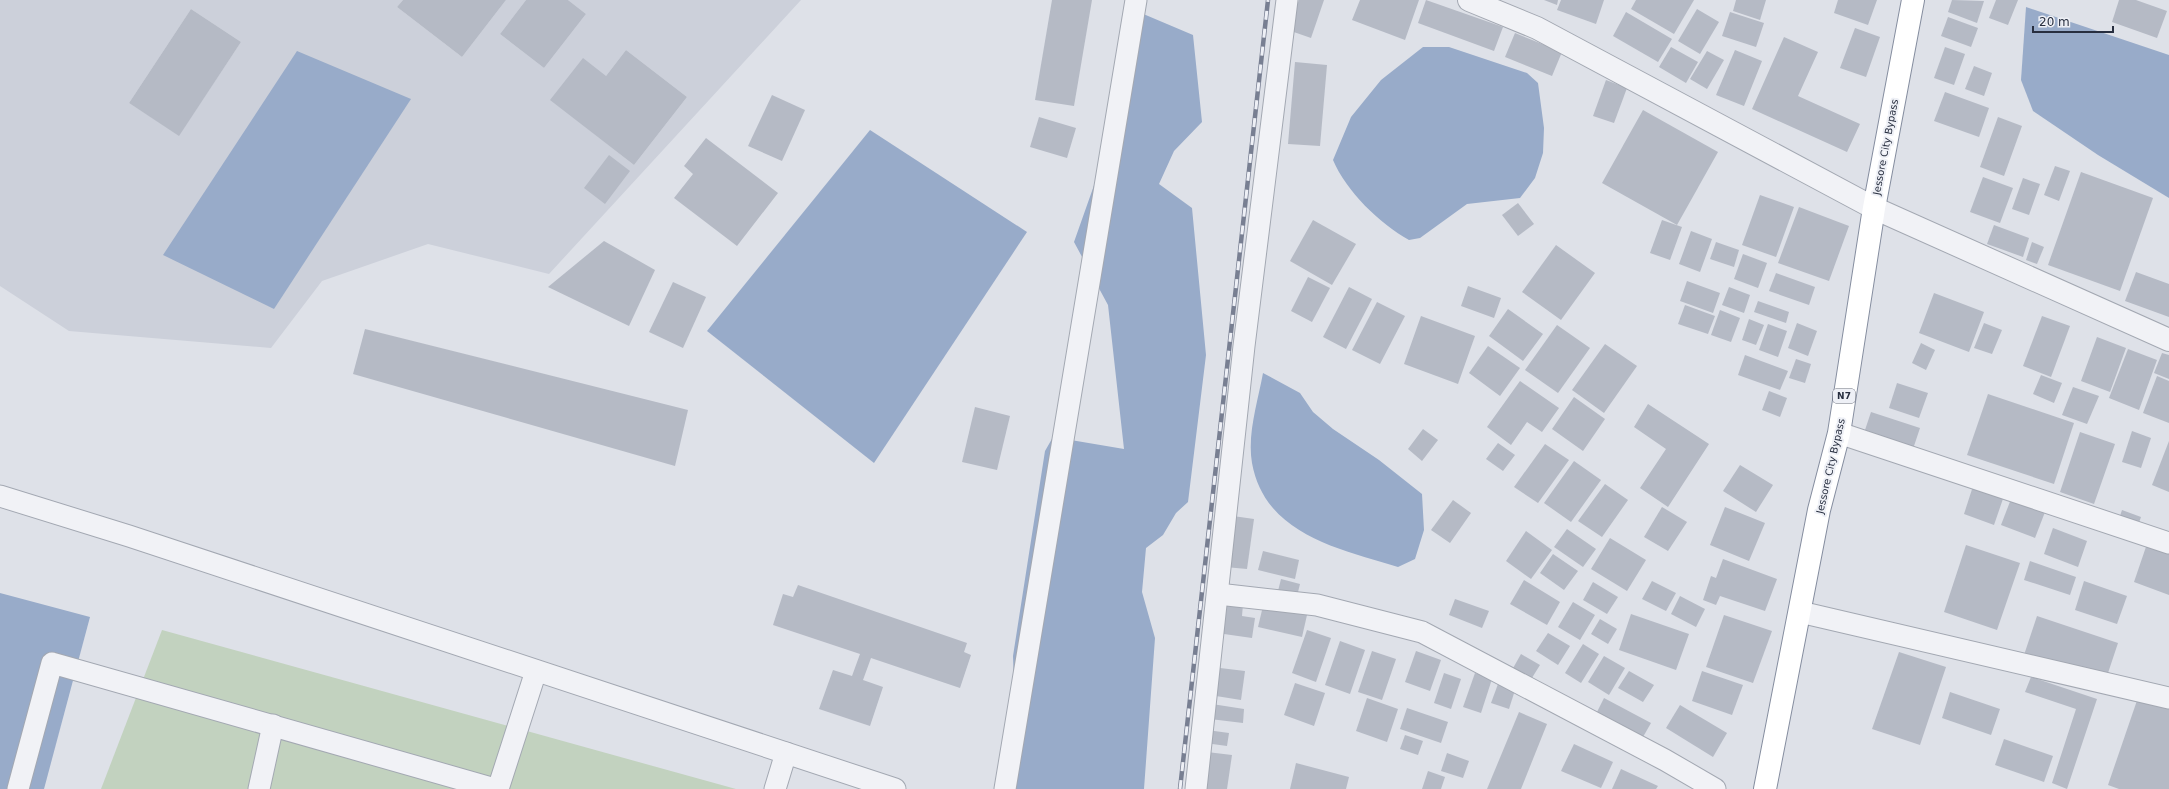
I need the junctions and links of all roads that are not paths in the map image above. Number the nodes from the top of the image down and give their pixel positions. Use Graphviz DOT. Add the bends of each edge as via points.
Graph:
graph roads {
  1 [pos="1136,0"];
  2 [pos="1287,0"];
  3 [pos="1469,0"];
  4 [pos="1913,0"];
  5 [pos="1874,208"];
  6 [pos="2169,340"];
  7 [pos="1839,433"];
  8 [pos="0,496"];
  9 [pos="2169,542"];
  10 [pos="1218,594"];
  11 [pos="1800,612"];
  12 [pos="536,671"];
  13 [pos="2169,698"];
  14 [pos="272,725"];
  15 [pos="786,753"];
  16 [pos="18,789"];
  17 [pos="259,789"];
  18 [pos="497,789"];
  19 [pos="775,789"];
  20 [pos="895,789"];
  21 [pos="1005,789"];
  22 [pos="1196,789"];
  23 [pos="1715,789"];
  24 [pos="1765,789"];
  1 -- 21 [label="street"];
  2 -- 10 [label="street" via="1244,346"];
  3 -- 5 [label="street" via="1537,28"];
  4 -- 5 [label="highway, Jessore City Bypass / N7"];
  5 -- 6 [label="street"];
  5 -- 7 [label="highway, Jessore City Bypass / N7"];
  7 -- 9 [label="street"];
  7 -- 11 [label="highway, Jessore City Bypass / N7" via="1819,510"];
  8 -- 12 [label="street" via="129,536"];
  10 -- 22 [label="street"];
  10 -- 23 [label="street" via="1317,605 1422,632"];
  11 -- 13 [label="street"];
  11 -- 24 [label="highway, Jessore City Bypass / N7"];
  12 -- 15 [label="street"];
  12 -- 18 [label="street"];
  14 -- 16 [label="street" via="52,663"];
  14 -- 17 [label="street"];
  14 -- 18 [label="street"];
  15 -- 19 [label="street"];
  15 -- 20 [label="street"];
}
